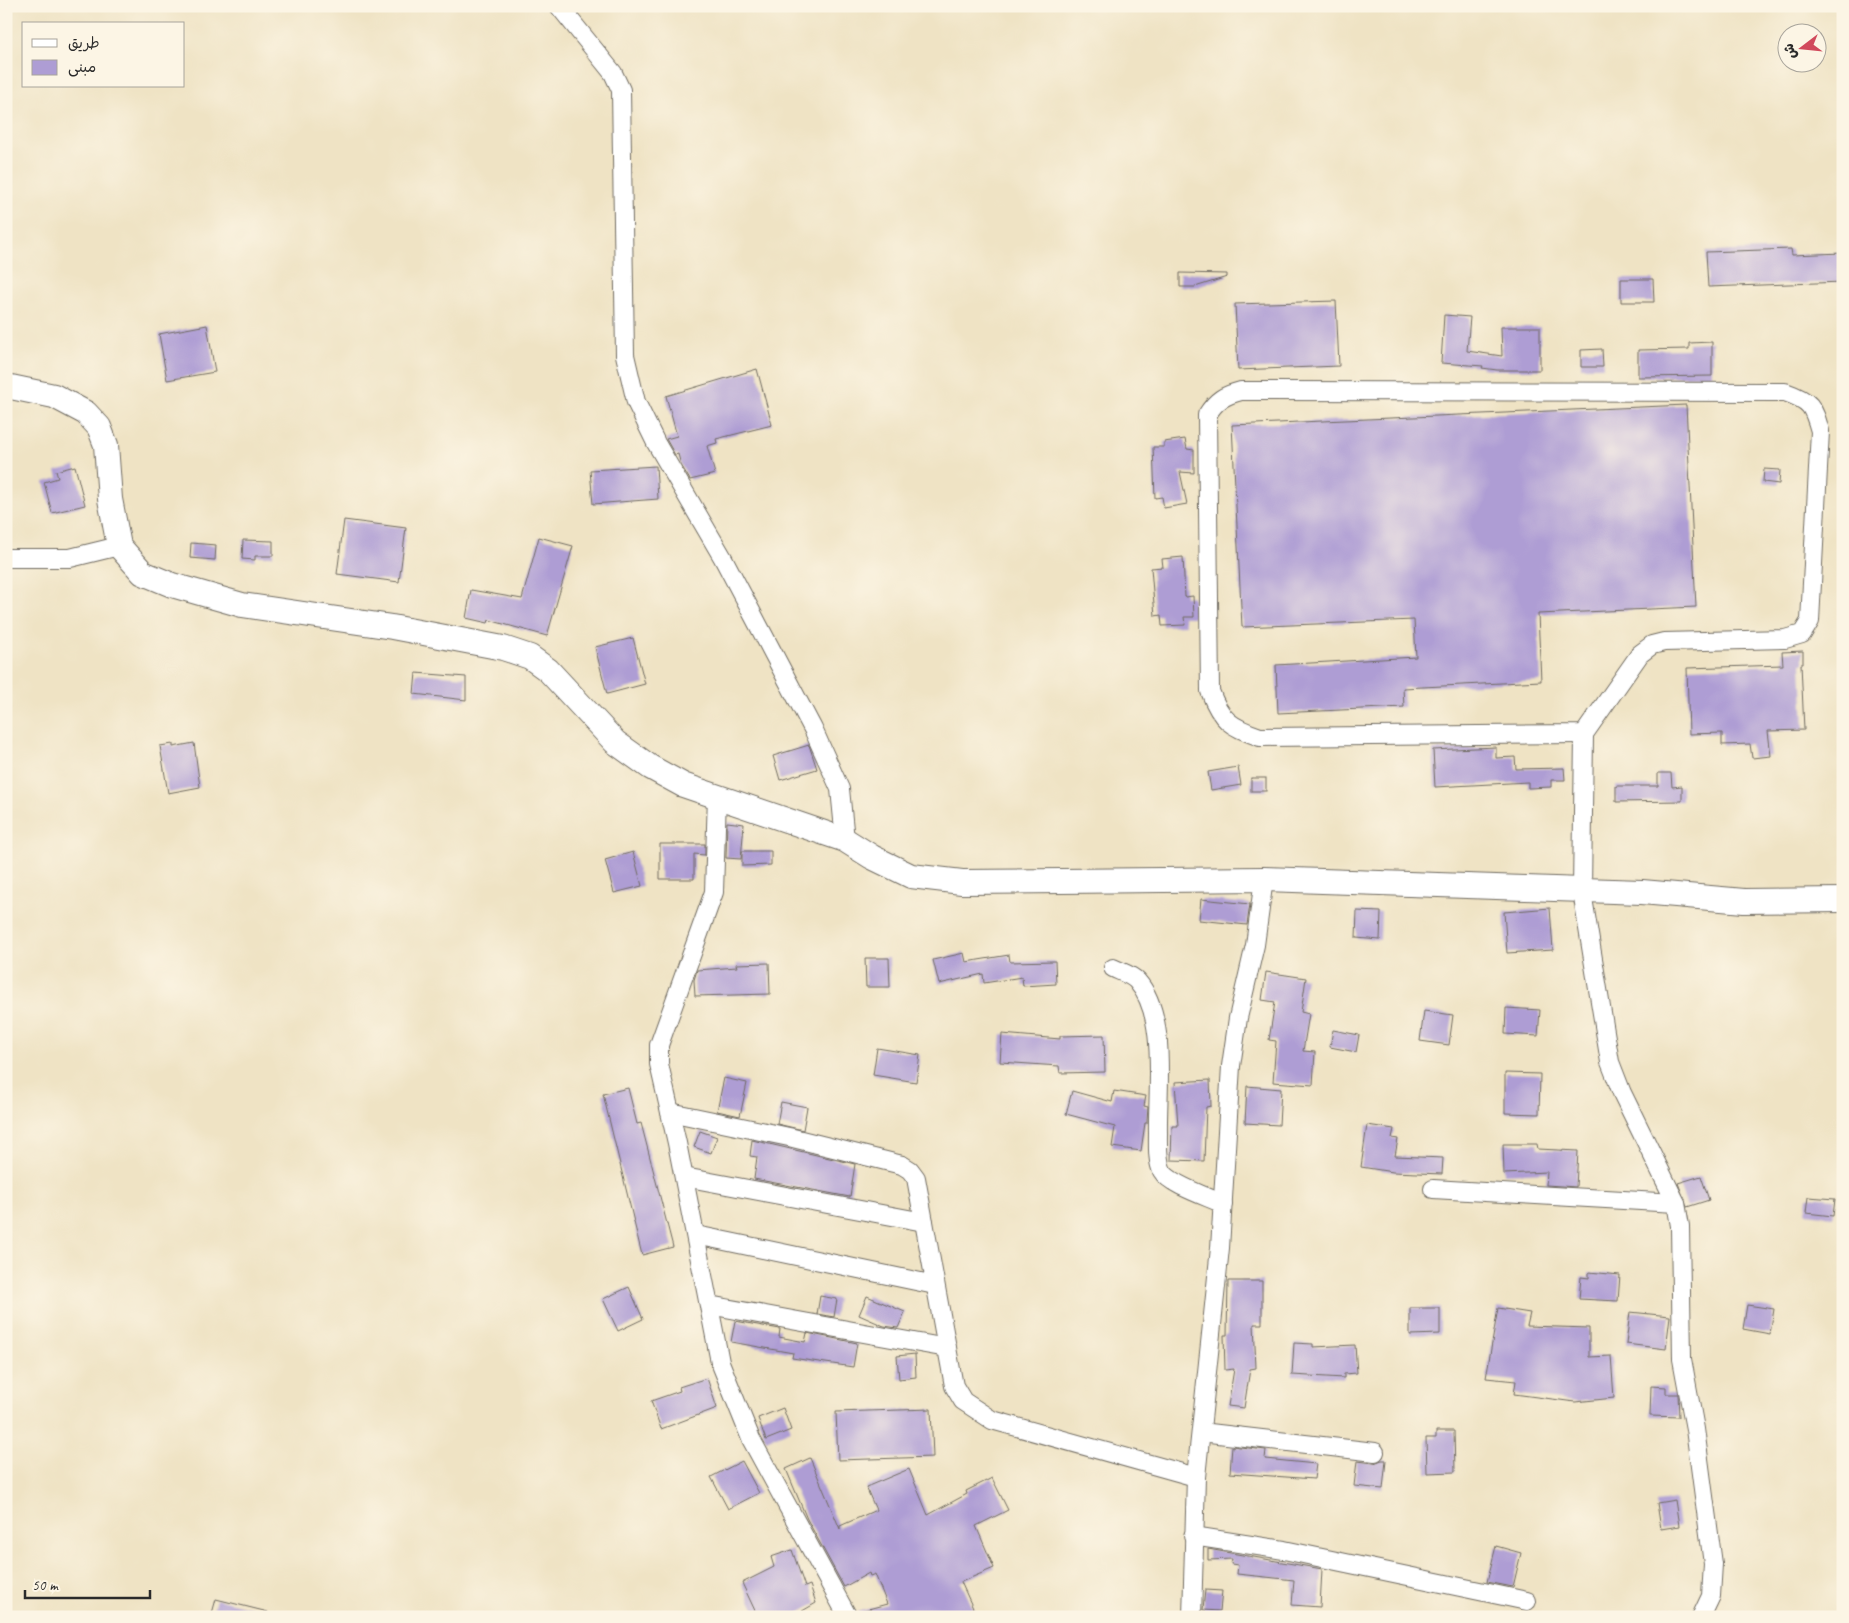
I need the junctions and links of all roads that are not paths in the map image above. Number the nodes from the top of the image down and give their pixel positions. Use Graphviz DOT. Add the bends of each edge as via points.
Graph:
graph roads {
  1 [pos="559,6"];
  2 [pos="6,386"];
  3 [pos="119,546"];
  4 [pos="6,558"];
  5 [pos="1584,734"];
  6 [pos="717,796"];
  7 [pos="845,840"];
  8 [pos="1264,879"];
  9 [pos="1582,892"];
  10 [pos="1843,900"];
  11 [pos="1113,968"];
  12 [pos="670,1112"];
  13 [pos="684,1177"];
  14 [pos="1433,1189"];
  15 [pos="1676,1203"];
  16 [pos="1223,1204"];
  17 [pos="924,1222"];
  18 [pos="696,1236"];
  19 [pos="936,1285"];
  20 [pos="709,1305"];
  21 [pos="947,1348"];
  22 [pos="1201,1432"];
  23 [pos="1376,1452"];
  24 [pos="1196,1477"];
  25 [pos="1193,1536"];
  26 [pos="1527,1600"];
  27 [pos="848,1617"];
  28 [pos="1192,1617"];
  29 [pos="1701,1617"];
  1 -- 7 [label="street" via="613,73 621,90 624,355 636,402 813,729 840,789"];
  2 -- 3 [label="main road" via="54,396 86,413 99,428 106,445 110,499"];
  3 -- 4 [label="street" via="70,558"];
  3 -- 6 [label="main road" via="143,573 242,605 392,627 503,648 530,657 548,670 615,742 683,785"];
  5 -- 5 [label="street" via="1640,654 1652,645 1785,639 1802,634 1810,620 1820,431 1814,408 1803,398 1785,392 1241,390 1225,395 1213,404 1207,415 1210,691 1217,711 1230,723 1260,737"];
  5 -- 9 [label="street"];
  6 -- 7 [label="main road"];
  6 -- 12 [label="street" via="714,892 659,1045 658,1064"];
  7 -- 8 [label="main road" via="872,858 911,876 962,882"];
  8 -- 9 [label="main road"];
  8 -- 16 [label="street" via="1255,945 1231,1066"];
  9 -- 10 [label="main road" via="1642,892 1744,901"];
  9 -- 15 [label="street" via="1610,1062"];
  11 -- 16 [label="street" via="1135,978 1144,990 1155,1022 1160,1050 1157,1104 1158,1154 1162,1172 1173,1181"];
  12 -- 13 [label="street"];
  12 -- 17 [label="street" via="902,1165 916,1178"];
  13 -- 17 [label="street"];
  13 -- 18 [label="street"];
  14 -- 15 [label="street"];
  15 -- 29 [label="street" via="1680,1226 1682,1359 1713,1564 1711,1596"];
  16 -- 22 [label="street"];
  17 -- 19 [label="street"];
  18 -- 19 [label="street"];
  18 -- 20 [label="street"];
  19 -- 21 [label="street"];
  20 -- 21 [label="street"];
  20 -- 27 [label="street" via="720,1362 751,1439"];
  21 -- 24 [label="street" via="954,1386 963,1401 992,1420"];
  22 -- 23 [label="street"];
  22 -- 24 [label="street"];
  24 -- 25 [label="street"];
  25 -- 26 [label="street" via="1276,1548"];
  25 -- 28 [label="street"];
}
